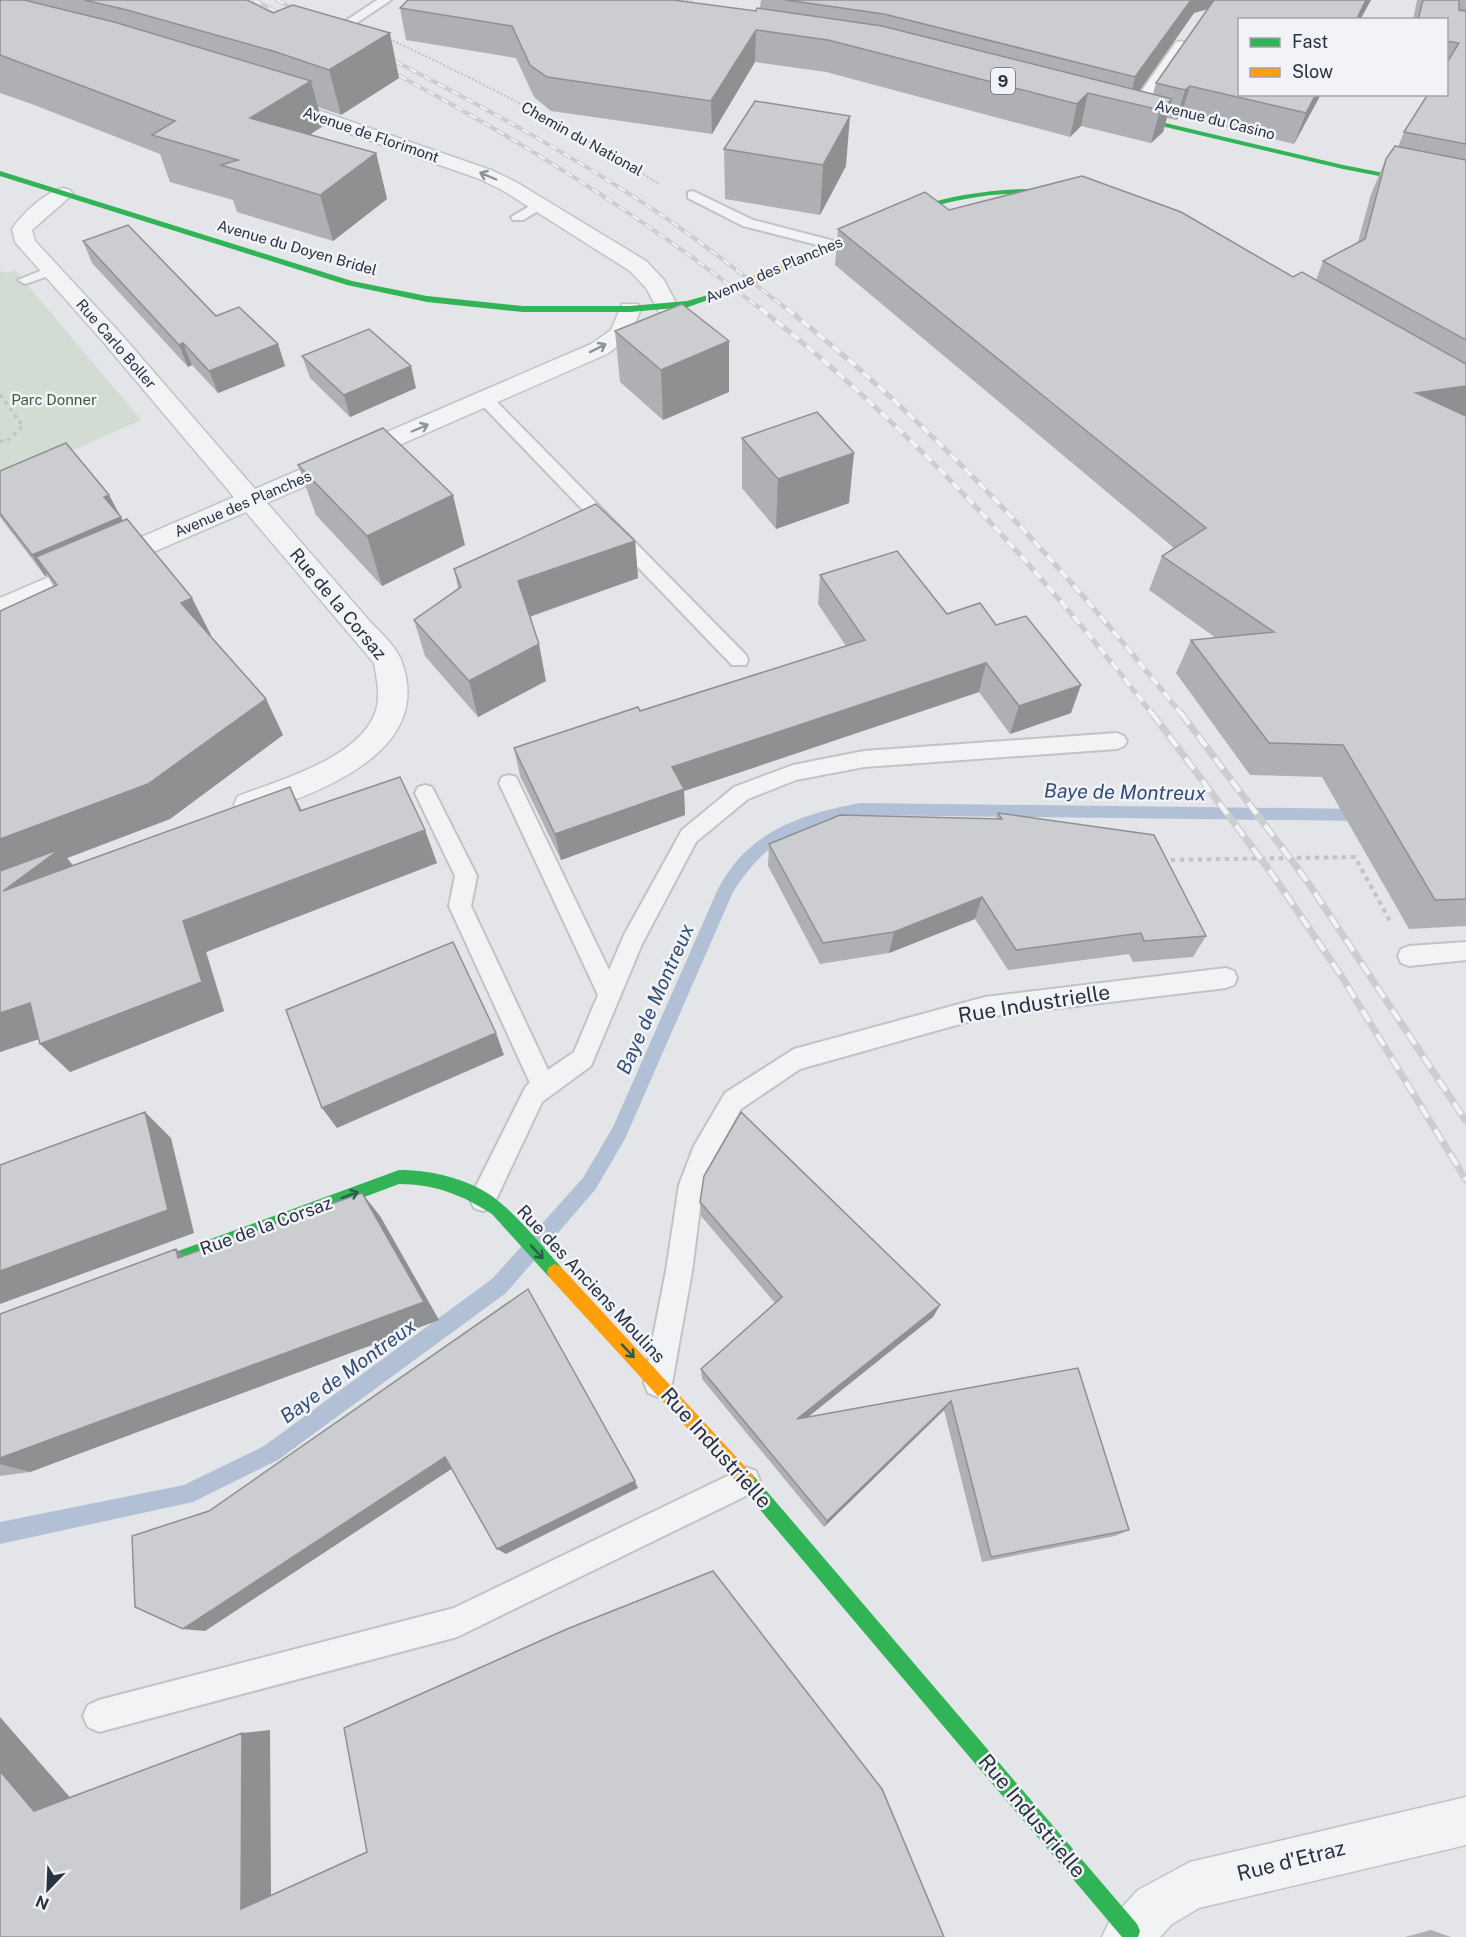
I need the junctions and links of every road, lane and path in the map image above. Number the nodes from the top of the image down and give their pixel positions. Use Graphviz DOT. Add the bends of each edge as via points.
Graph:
graph roads {
  1 [pos="385,0"];
  2 [pos="670,0"];
  3 [pos="692,0"];
  4 [pos="345,26"];
  5 [pos="1195,28"];
  6 [pos="404,47"];
  7 [pos="256,96"];
  8 [pos="1110,111"];
  9 [pos="1133,117"];
  10 [pos="0,173"];
  11 [pos="662,187"];
  12 [pos="1466,191"];
  13 [pos="63,194"];
  14 [pos="693,195"];
  15 [pos="1085,197"];
  16 [pos="540,204"];
  17 [pos="518,217"];
  18 [pos="833,245"];
  19 [pos="52,270"];
  20 [pos="25,280"];
  21 [pos="667,307"];
  22 [pos="630,309"];
  23 [pos="0,395"];
  24 [pos="486,400"];
  25 [pos="0,441"];
  26 [pos="250,500"];
  27 [pos="0,609"];
  28 [pos="739,660"];
  29 [pos="1117,741"];
  30 [pos="509,783"];
  31 [pos="425,793"];
  32 [pos="222,814"];
  33 [pos="1169,870"];
  34 [pos="1466,951"];
  35 [pos="1409,956"];
  36 [pos="1226,978"];
  37 [pos="610,995"];
  38 [pos="544,1087"];
  39 [pos="490,1204"];
  40 [pos="155,1267"];
  41 [pos="658,1383"];
  42 [pos="746,1481"];
  43 [pos="99,1716"];
  44 [pos="1466,1821"];
  45 [pos="1128,1934"];
  1 -- 4 [label="lane"];
  2 -- 3 [label="path"];
  5 -- 9 [label="street"];
  6 -- 11 [label="path, Chemin du National" via="465,74 596,144"];
  16 -- 7 [label="street, Avenue de Florimont, one-way" via="484,174"];
  8 -- 9 [label="street, Avenue du Casino"];
  9 -- 12 [label="street, Avenue du Casino" via="1320,162"];
  10 -- 13 [label="street, Avenue du Doyen Bridel"];
  13 -- 19 [label="street, Rue Carlo Boller" via="22,229 25,242"];
  13 -- 22 [label="street, Avenue du Doyen Bridel" via="350,283 416,296 523,309"];
  14 -- 18 [label="lane" via="748,223"];
  15 -- 18 [label="street, Avenue des Planches" via="1013,191 947,198"];
  16 -- 17 [label="lane"];
  16 -- 21 [label="street, Avenue de Florimont" via="638,266 656,285"];
  18 -- 21 [label="street, Avenue des Planches, bridge" via="715,296"];
  19 -- 20 [label="lane"];
  19 -- 26 [label="street, Rue Carlo Boller"];
  21 -- 22 [label="street, Avenue des Planches"];
  24 -- 22 [label="street, Avenue des Planches, one-way" via="612,341 621,333"];
  23 -- 25 [label="path" via="23,426 7,441"];
  26 -- 24 [label="street, Avenue des Planches, one-way"];
  24 -- 28 [label="lane"];
  26 -- 27 [label="street, Avenue des Planches"];
  26 -- 32 [label="street, Rue de la Corsaz" via="387,660 394,680 392,706 384,728 367,748 347,762 322,776"];
  29 -- 37 [label="lane" via="864,759 793,772 741,793 689,836 632,942"];
  30 -- 37 [label="lane"];
  31 -- 38 [label="lane" via="466,876 460,906"];
  33 -- 35 [label="path" via="1164,860 1355,857"];
  34 -- 35 [label="lane"];
  36 -- 41 [label="lane, Rue Industrielle" via="1097,1004 985,1007 794,1060 733,1101 690,1185"];
  37 -- 38 [label="lane" via="583,1059"];
  38 -- 39 [label="lane" via="534,1094"];
  40 -- 39 [label="street, Rue de la Corsaz, one-way" via="399,1177 422,1175 442,1180 472,1191"];
  39 -- 41 [label="street, Rue des Anciens Moulins, one-way"];
  41 -- 42 [label="street, Rue Industrielle"];
  42 -- 43 [label="lane" via="457,1622"];
  42 -- 45 [label="street, Rue Industrielle"];
  44 -- 45 [label="street, Rue d'Etraz" via="1190,1886 1155,1908"];
}
